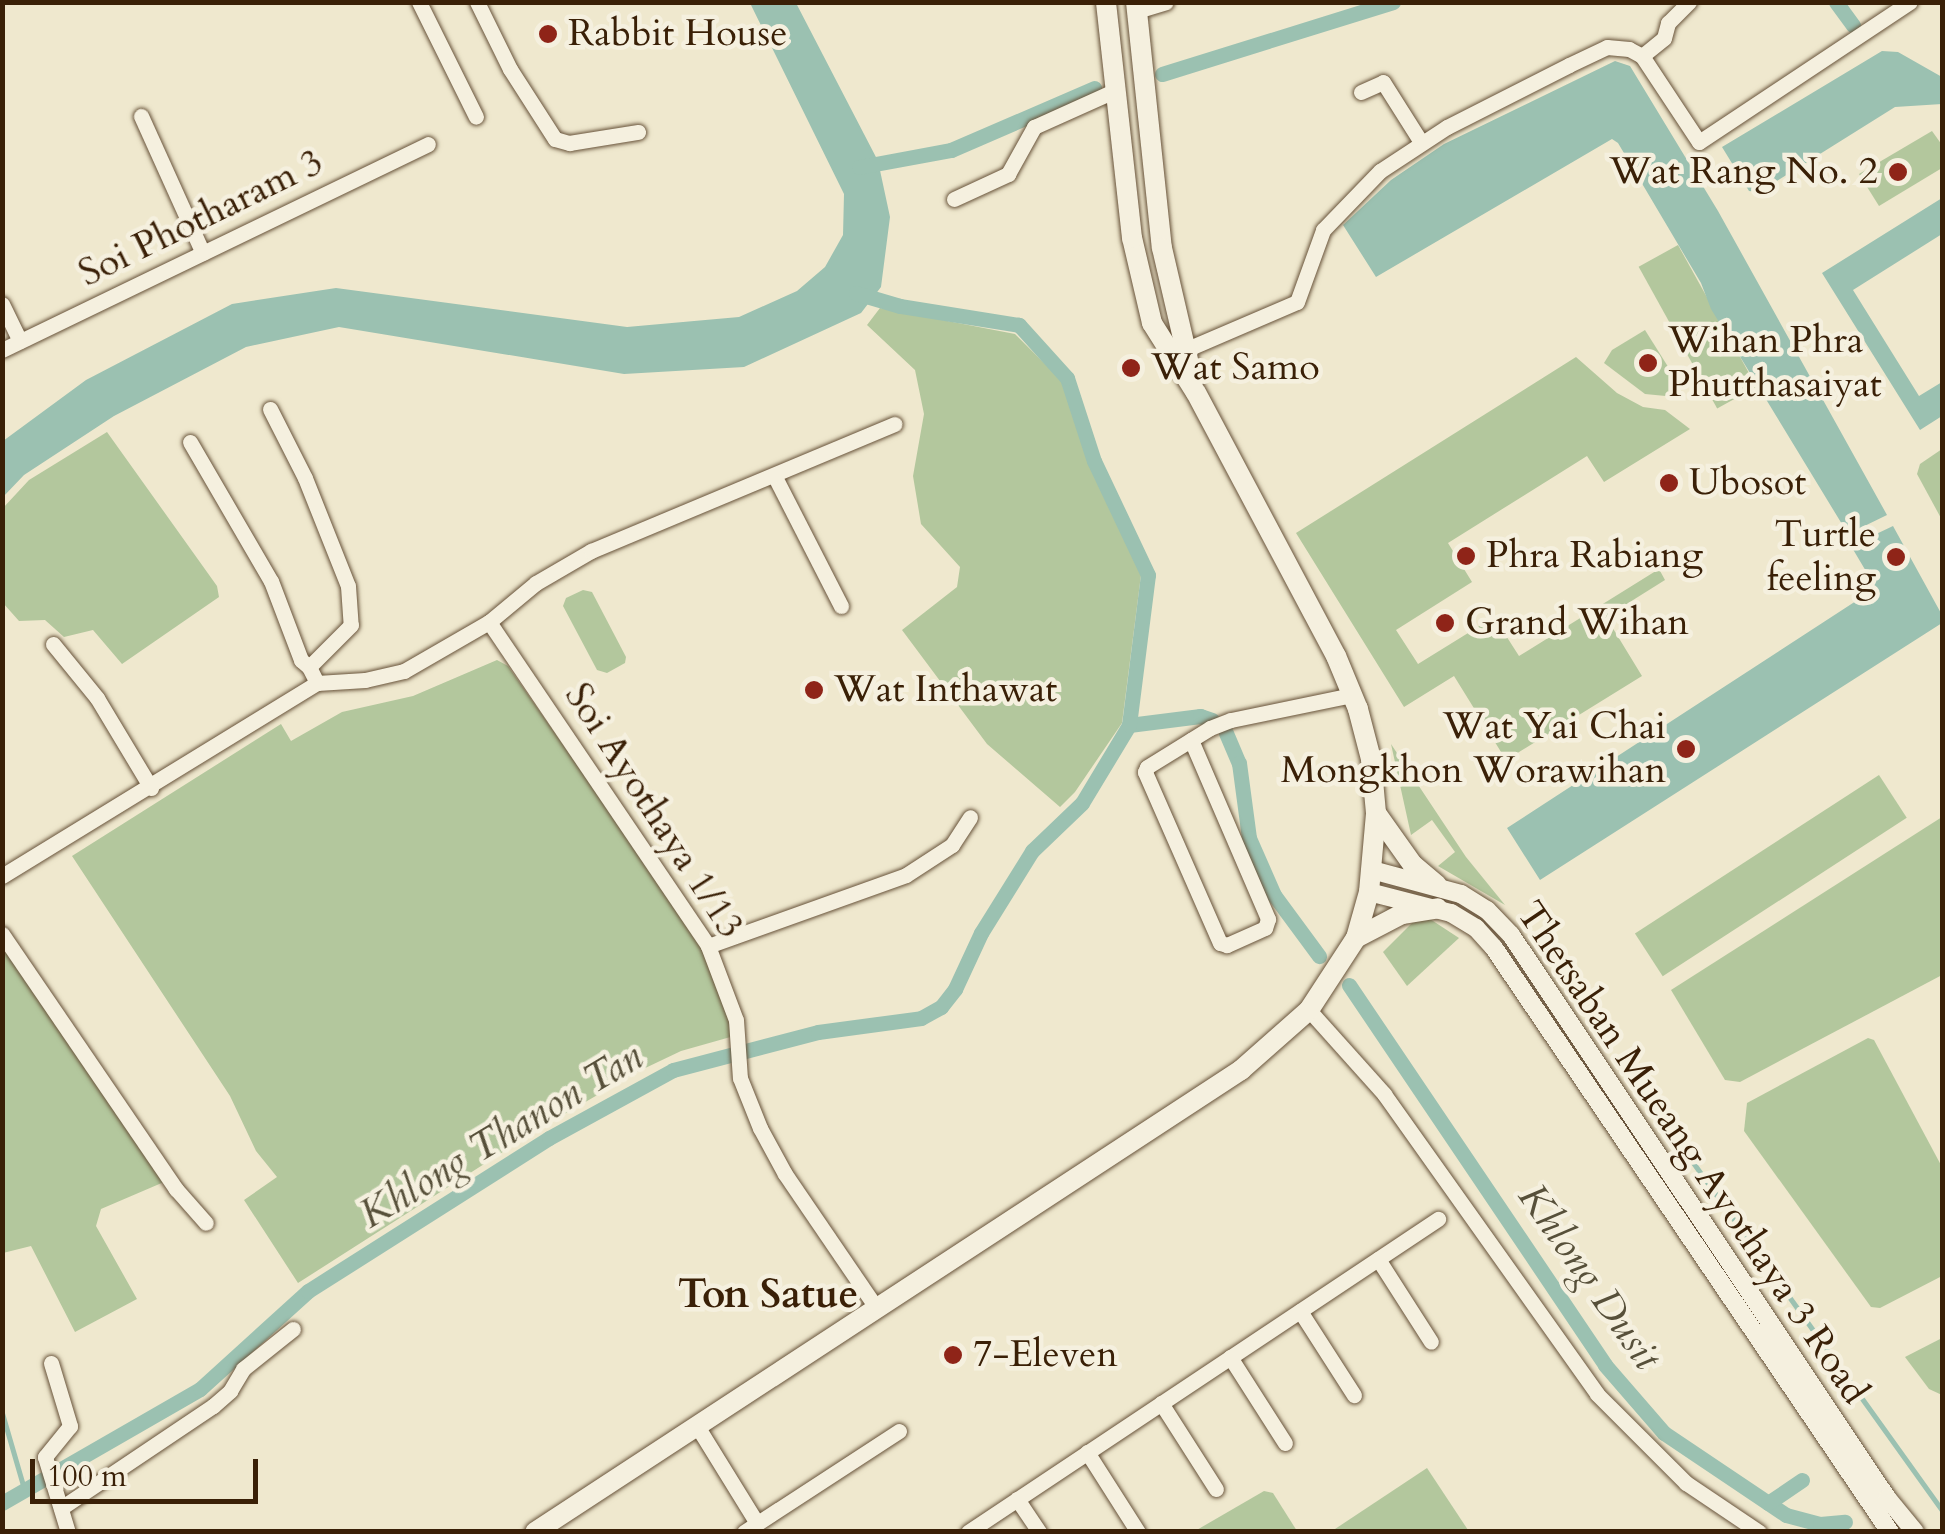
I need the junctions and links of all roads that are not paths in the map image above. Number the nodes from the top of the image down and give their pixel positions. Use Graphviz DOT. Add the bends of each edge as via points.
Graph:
graph roads {
  1 [pos="419,2"];
  2 [pos="477,2"];
  3 [pos="1106,2"];
  4 [pos="1166,2"];
  5 [pos="1688,2"];
  6 [pos="1910,2"];
  7 [pos="1136,7"];
  8 [pos="1642,56"];
  9 [pos="1114,91"];
  10 [pos="1361,92"];
  11 [pos="141,116"];
  12 [pos="476,117"];
  13 [pos="638,132"];
  14 [pos="1421,142"];
  15 [pos="428,144"];
  16 [pos="954,200"];
  17 [pos="204,252"];
  18 [pos="2,304"];
  19 [pos="20,342"];
  20 [pos="2,350"];
  21 [pos="1178,353"];
  22 [pos="270,408"];
  23 [pos="894,424"];
  24 [pos="190,442"];
  25 [pos="775,477"];
  26 [pos="841,606"];
  27 [pos="489,622"];
  28 [pos="53,644"];
  29 [pos="310,666"];
  30 [pos="318,683"];
  31 [pos="1352,695"];
  32 [pos="1191,740"];
  33 [pos="152,788"];
  34 [pos="1376,812"];
  35 [pos="970,818"];
  36 [pos="2,876"];
  37 [pos="1371,881"];
  38 [pos="1438,885"];
  39 [pos="1438,908"];
  40 [pos="2,934"];
  41 [pos="1356,938"];
  42 [pos="708,946"];
  43 [pos="1309,1010"];
  44 [pos="1438,1219"];
  45 [pos="206,1224"];
  46 [pos="1378,1259"];
  47 [pos="877,1309"];
  48 [pos="1300,1311"];
  49 [pos="292,1329"];
  50 [pos="1430,1342"];
  51 [pos="1230,1357"];
  52 [pos="51,1362"];
  53 [pos="1354,1396"];
  54 [pos="1161,1404"];
  55 [pos="696,1426"];
  56 [pos="899,1431"];
  57 [pos="1285,1443"];
  58 [pos="1088,1452"];
  59 [pos="1216,1489"];
  60 [pos="1018,1498"];
  61 [pos="60,1501"];
  62 [pos="750,1527"];
  63 [pos="68,1532"];
  64 [pos="535,1532"];
  65 [pos="968,1532"];
  66 [pos="1039,1532"];
  67 [pos="1138,1532"];
  68 [pos="1758,1532"];
  69 [pos="1890,1532"];
  70 [pos="1915,1532"];
  1 -- 12 [label="street"];
  2 -- 13 [label="street" via="556,139"];
  3 -- 9 [label="main road"];
  4 -- 7 [label="street"];
  5 -- 8 [label="street" via="1664,38"];
  6 -- 8 [label="street" via="1699,142"];
  7 -- 21 [label="main road"];
  8 -- 14 [label="street" via="1608,47"];
  9 -- 16 [label="street" via="1034,127 1008,174"];
  9 -- 21 [label="main road" via="1138,274 1152,323"];
  10 -- 14 [label="street" via="1383,82"];
  11 -- 17 [label="street"];
  14 -- 21 [label="street" via="1380,171 1323,230 1297,302"];
  15 -- 17 [label="street, Soi Photharam 3"];
  17 -- 19 [label="street, Soi Photharam 3"];
  18 -- 19 [label="street"];
  19 -- 20 [label="street, Soi Photharam 3"];
  21 -- 31 [label="main road"];
  22 -- 29 [label="street" via="348,586 351,625"];
  23 -- 25 [label="street"];
  24 -- 29 [label="street"];
  25 -- 26 [label="street"];
  25 -- 27 [label="street" via="591,551 536,583"];
  27 -- 30 [label="street" via="404,671"];
  27 -- 42 [label="street, Soi Ayothaya 1/13"];
  28 -- 33 [label="street"];
  29 -- 30 [label="street"];
  30 -- 33 [label="street"];
  31 -- 32 [label="street" via="1231,720"];
  31 -- 34 [label="main road"];
  32 -- 32 [label="street" via="1145,772 1226,945 1265,928 1268,919"];
  33 -- 36 [label="street"];
  34 -- 37 [label="main road"];
  34 -- 38 [label="main road" via="1413,865"];
  35 -- 42 [label="street" via="952,845 915,871"];
  37 -- 38 [label="street, Thetsaban Mueang Ayothaya 3 Road"];
  37 -- 39 [label="street, Thetsaban Mueang Ayothaya 3 Road"];
  37 -- 41 [label="main road"];
  38 -- 70 [label="street, Thetsaban Mueang Ayothaya 3 Road" via="1487,910 1512,935"];
  39 -- 41 [label="main road" via="1402,914"];
  39 -- 69 [label="street, Thetsaban Mueang Ayothaya 3 Road" via="1476,928 1494,948"];
  40 -- 45 [label="street"];
  41 -- 43 [label="main road"];
  42 -- 47 [label="street, Soi Ayothaya 1/13" via="738,1038 750,1105 785,1174"];
  43 -- 47 [label="main road" via="1216,1087"];
  43 -- 68 [label="street" via="1384,1094 1597,1394 1673,1472"];
  44 -- 46 [label="street"];
  46 -- 48 [label="street"];
  46 -- 50 [label="street"];
  47 -- 55 [label="main road"];
  48 -- 51 [label="street"];
  48 -- 53 [label="street"];
  49 -- 61 [label="street" via="243,1369 213,1406"];
  51 -- 54 [label="street"];
  51 -- 57 [label="street"];
  52 -- 61 [label="street" via="70,1426 45,1456"];
  54 -- 58 [label="street"];
  54 -- 59 [label="street"];
  55 -- 62 [label="street"];
  55 -- 64 [label="main road"];
  56 -- 62 [label="street"];
  58 -- 60 [label="street"];
  58 -- 67 [label="street"];
  60 -- 65 [label="street"];
  60 -- 66 [label="street"];
  61 -- 63 [label="street"];
}
